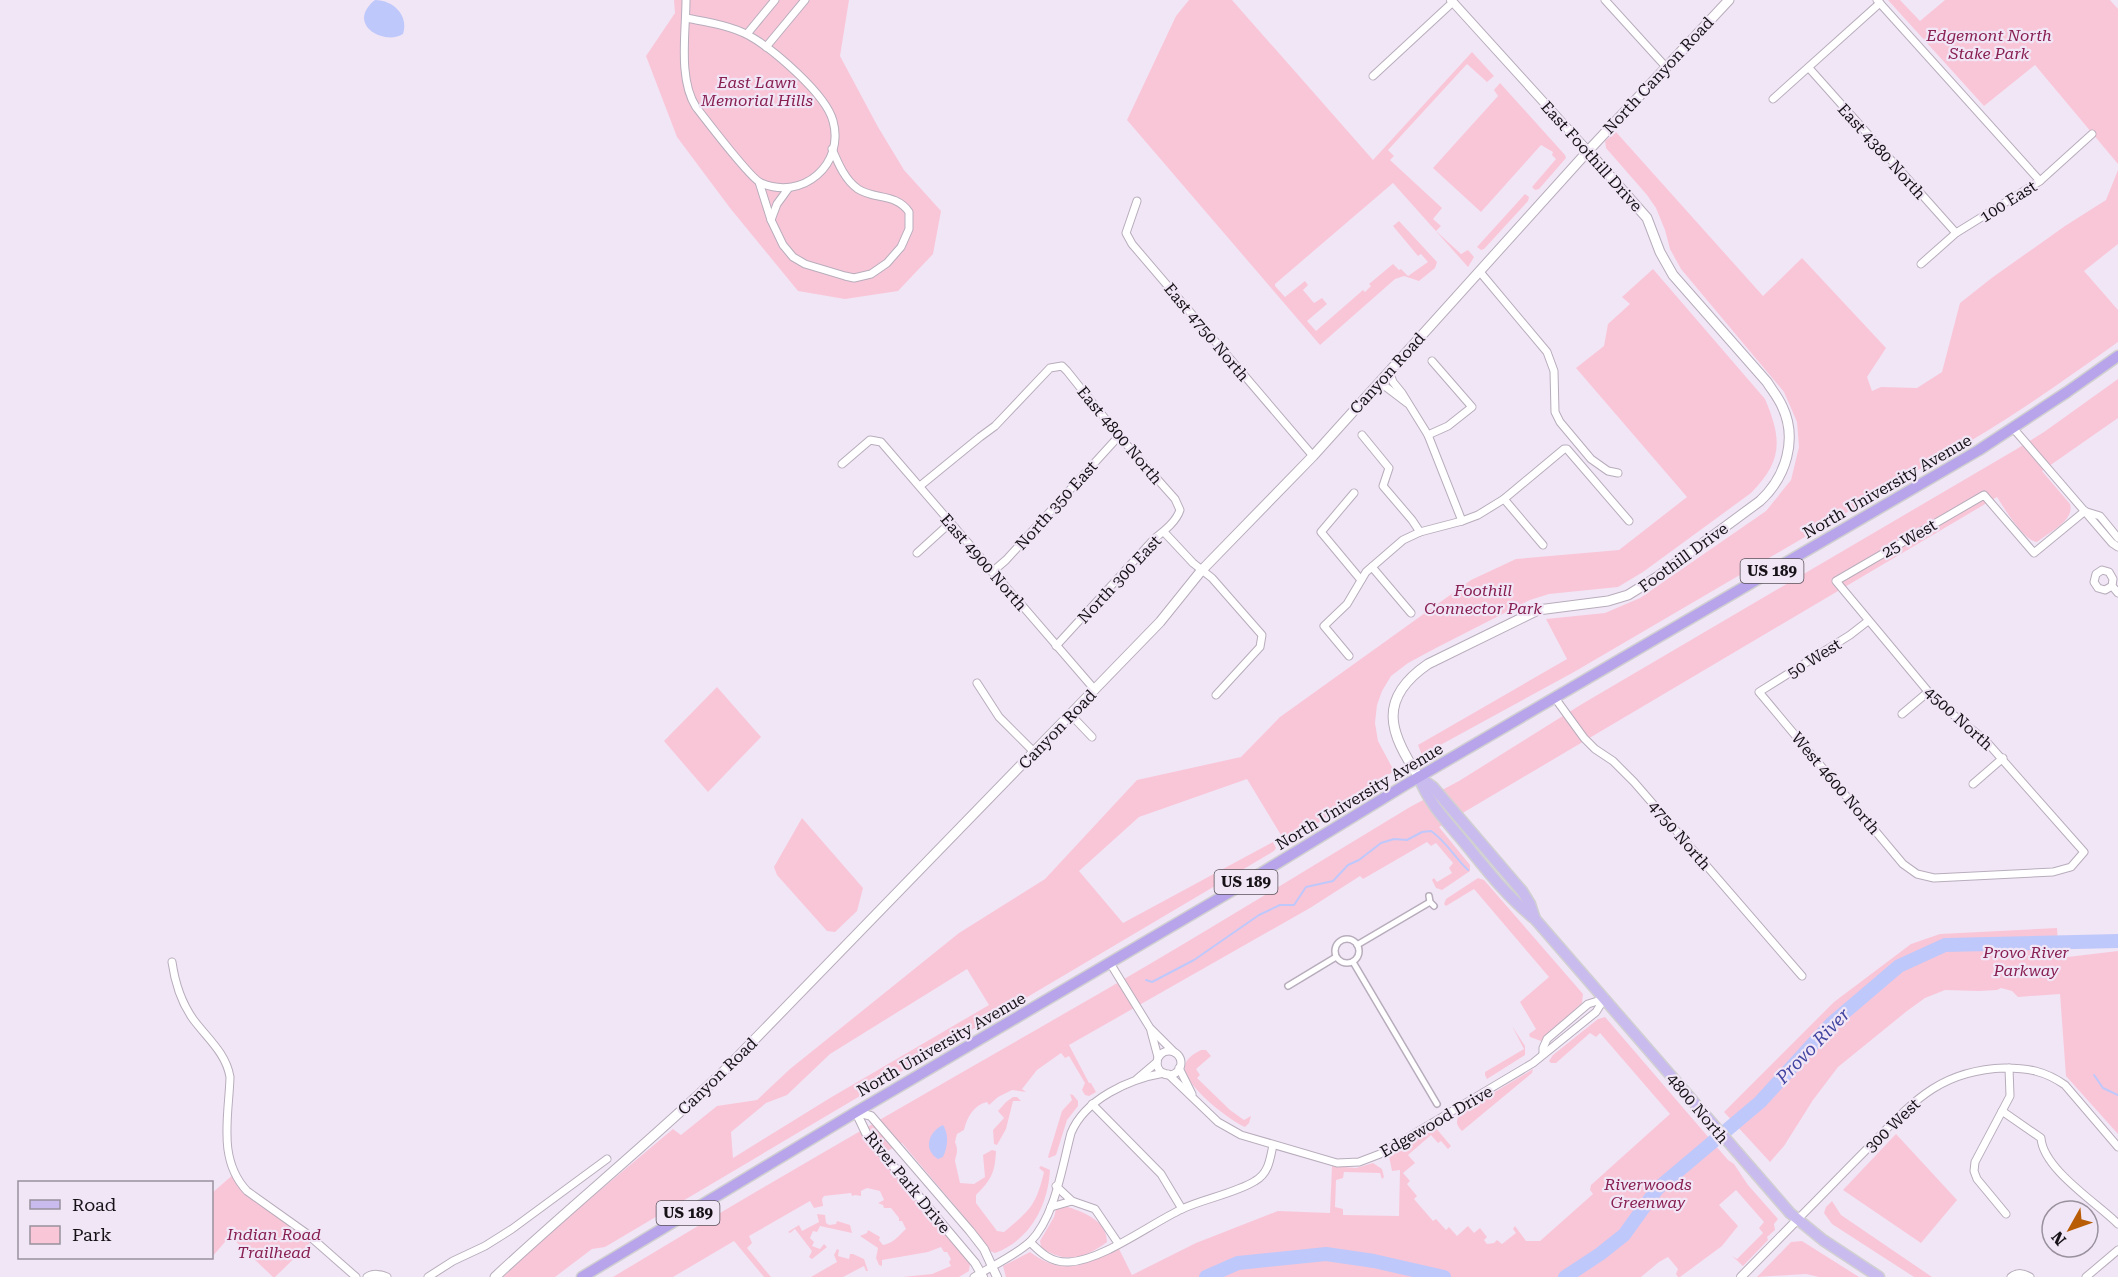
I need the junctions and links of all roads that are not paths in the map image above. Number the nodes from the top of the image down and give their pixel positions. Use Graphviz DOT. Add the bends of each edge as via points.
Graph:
graph roads {
  1 [pos="686,0"];
  2 [pos="775,0"];
  3 [pos="805,0"];
  4 [pos="1605,0"];
  5 [pos="1729,0"];
  6 [pos="1452,1"];
  7 [pos="1878,2"];
  8 [pos="686,18"];
  9 [pos="747,34"];
  10 [pos="766,47"];
  11 [pos="1666,67"];
  12 [pos="1809,68"];
  13 [pos="1373,76"];
  14 [pos="1773,99"];
  15 [pos="2092,134"];
  16 [pos="832,149"];
  17 [pos="1588,151"];
  18 [pos="2040,181"];
  19 [pos="759,182"];
  20 [pos="788,189"];
  21 [pos="1137,201"];
  22 [pos="771,220"];
  23 [pos="1956,233"];
  24 [pos="1921,264"];
  25 [pos="1480,272"];
  26 [pos="2118,356"];
  27 [pos="1432,361"];
  28 [pos="1389,371"];
  29 [pos="1377,385"];
  30 [pos="1407,403"];
  31 [pos="2013,428"];
  32 [pos="1362,435"];
  33 [pos="1428,435"];
  34 [pos="1119,436"];
  35 [pos="1789,443"];
  36 [pos="1313,456"];
  37 [pos="842,464"];
  38 [pos="1618,473"];
  39 [pos="920,486"];
  40 [pos="1354,493"];
  41 [pos="1504,499"];
  42 [pos="1180,510"];
  43 [pos="2085,511"];
  44 [pos="1462,521"];
  45 [pos="1629,521"];
  46 [pos="950,523"];
  47 [pos="1164,532"];
  48 [pos="1420,532"];
  49 [pos="2118,538"];
  50 [pos="1543,545"];
  51 [pos="2118,547"];
  52 [pos="916,553"];
  53 [pos="1372,567"];
  54 [pos="1201,571"];
  55 [pos="992,572"];
  56 [pos="1361,580"];
  57 [pos="1836,581"];
  58 [pos="2112,586"];
  59 [pos="2118,593"];
  60 [pos="1412,613"];
  61 [pos="1868,621"];
  62 [pos="1056,646"];
  63 [pos="1349,656"];
  64 [pos="977,683"];
  65 [pos="1095,690"];
  66 [pos="1759,692"];
  67 [pos="1928,692"];
  68 [pos="1216,695"];
  69 [pos="1556,698"];
  70 [pos="1902,714"];
  71 [pos="1071,715"];
  72 [pos="1092,737"];
  73 [pos="1034,752"];
  74 [pos="2003,758"];
  75 [pos="1419,777"];
  76 [pos="1973,784"];
  77 [pos="2084,852"];
  78 [pos="1431,901"];
  79 [pos="1357,945"];
  80 [pos="1336,957"];
  81 [pos="1353,962"];
  82 [pos="172,963"];
  83 [pos="1110,963"];
  84 [pos="1802,976"];
  85 [pos="1288,986"];
  86 [pos="1604,999"];
  87 [pos="1150,1028"];
  88 [pos="1174,1052"];
  89 [pos="1543,1053"];
  90 [pos="1158,1060"];
  91 [pos="1179,1068"];
  92 [pos="2008,1068"];
  93 [pos="1166,1074"];
  94 [pos="1135,1081"];
  95 [pos="1193,1096"];
  96 [pos="1092,1104"];
  97 [pos="1437,1104"];
  98 [pos="2002,1111"];
  99 [pos="856,1112"];
  100 [pos="1273,1145"];
  101 [pos="2118,1147"];
  102 [pos="607,1159"];
  103 [pos="1056,1186"];
  104 [pos="1072,1201"];
  105 [pos="1050,1207"];
  106 [pos="1182,1209"];
  107 [pos="2006,1214"];
  108 [pos="1797,1220"];
  109 [pos="2118,1224"];
  110 [pos="1030,1242"];
  111 [pos="1118,1243"];
  112 [pos="2118,1250"];
  113 [pos="983,1272"];
  114 [pos="2013,1275"];
  115 [pos="356,1277"];
  116 [pos="367,1277"];
  117 [pos="387,1277"];
  118 [pos="428,1277"];
  119 [pos="495,1277"];
  120 [pos="582,1277"];
  121 [pos="997,1277"];
  122 [pos="1741,1277"];
  123 [pos="1879,1277"];
  124 [pos="2030,1277"];
  125 [pos="2086,1277"];
  1 -- 8 [label="street"];
  2 -- 9 [label="street"];
  3 -- 10 [label="street"];
  4 -- 11 [label="street"];
  5 -- 11 [label="main road, North Canyon Road"];
  6 -- 13 [label="street"];
  6 -- 17 [label="street, East Foothill Drive"];
  7 -- 12 [label="street"];
  7 -- 18 [label="street"];
  8 -- 9 [label="street"];
  8 -- 19 [label="street" via="686,82 692,100"];
  9 -- 10 [label="street"];
  10 -- 16 [label="street" via="824,103 834,127"];
  11 -- 17 [label="main road, North Canyon Road"];
  12 -- 14 [label="street"];
  12 -- 23 [label="street, East 4380 North"];
  15 -- 18 [label="street, 100 East"];
  16 -- 20 [label="street" via="825,167 815,178"];
  16 -- 22 [label="street" via="854,186 898,200 909,212 909,229 891,259 871,274 854,278 805,264 788,252"];
  17 -- 25 [label="main road, Canyon Road"];
  17 -- 35 [label="main road, East Foothill Drive" via="1647,218 1673,275 1767,382 1788,421"];
  18 -- 23 [label="street, 100 East"];
  19 -- 20 [label="street"];
  19 -- 22 [label="street"];
  20 -- 22 [label="street"];
  21 -- 36 [label="street, East 4750 North" via="1126,233 1132,244"];
  23 -- 24 [label="street, 100 East"];
  25 -- 28 [label="main road, Canyon Road"];
  25 -- 38 [label="street" via="1547,352 1554,371 1555,411 1560,422 1591,459"];
  26 -- 31 [label="highway, North University Avenue / US 189"];
  27 -- 33 [label="street" via="1472,407 1448,426"];
  28 -- 29 [label="main road, Canyon Road"];
  28 -- 30 [label="street"];
  29 -- 30 [label="street"];
  29 -- 36 [label="main road, Canyon Road"];
  30 -- 33 [label="street"];
  31 -- 43 [label="street"];
  31 -- 69 [label="highway, North University Avenue / US 189"];
  32 -- 48 [label="street" via="1389,468 1383,486"];
  33 -- 44 [label="street"];
  34 -- 39 [label="street, East 4800 North" via="1067,371 1055,366 995,426"];
  34 -- 42 [label="street, East 4800 North" via="1175,499"];
  34 -- 55 [label="street, North 350 East"];
  35 -- 75 [label="main road, Foothill Drive" via="1784,469 1766,495 1637,590 1608,601 1538,610 1428,664 1412,676 1397,698 1393,722 1399,745"];
  36 -- 54 [label="main road, Canyon Road"];
  37 -- 39 [label="street, East 4900 North" via="870,440 881,442"];
  39 -- 46 [label="street, East 4900 North"];
  40 -- 56 [label="street" via="1321,532"];
  41 -- 44 [label="street"];
  41 -- 45 [label="street" via="1567,449"];
  41 -- 50 [label="street"];
  42 -- 47 [label="street, North 300 East"];
  43 -- 49 [label="street" via="2100,516"];
  43 -- 51 [label="street"];
  43 -- 57 [label="street, 25 West" via="2034,553 1984,495"];
  44 -- 48 [label="street"];
  46 -- 52 [label="street"];
  46 -- 55 [label="street, East 4900 North"];
  47 -- 54 [label="street"];
  47 -- 62 [label="street, North 300 East"];
  48 -- 53 [label="street" via="1403,540"];
  53 -- 56 [label="street"];
  53 -- 60 [label="street"];
  54 -- 65 [label="main road, Canyon Road" via="1160,622"];
  54 -- 68 [label="street" via="1212,578 1262,635 1260,647"];
  55 -- 62 [label="street, East 4900 North"];
  56 -- 63 [label="street" via="1347,604 1324,626"];
  57 -- 61 [label="street, 4500 North"];
  58 -- 59 [label="street"];
  61 -- 66 [label="street, 50 West"];
  61 -- 67 [label="street, 4500 North"];
  62 -- 65 [label="street, East 4900 North"];
  64 -- 73 [label="street" via="993,710"];
  65 -- 71 [label="main road, Canyon Road"];
  66 -- 77 [label="street, West 4600 North" via="1914,872 1934,878 2054,872 2071,867"];
  67 -- 70 [label="street"];
  67 -- 74 [label="street, 4500 North"];
  69 -- 75 [label="highway, North University Avenue / US 189"];
  69 -- 84 [label="street, 4750 North" via="1584,738 1634,782"];
  71 -- 72 [label="street"];
  71 -- 73 [label="main road, Canyon Road"];
  73 -- 119 [label="main road, Canyon Road" via="711,1083"];
  74 -- 76 [label="street"];
  74 -- 77 [label="street, 4500 North"];
  75 -- 83 [label="highway, North University Avenue / US 189"];
  75 -- 86 [label="main road, 4800 North" via="1432,803 1511,898 1535,919"];
  78 -- 79 [label="street"];
  79 -- 80 [label="street" via="1352,940 1340,941 1335,945"];
  79 -- 81 [label="street" via="1358,957"];
  80 -- 81 [label="street" via="1340,962"];
  80 -- 85 [label="street"];
  81 -- 97 [label="street"];
  82 -- 115 [label="street" via="183,1003 228,1067 227,1148 239,1182"];
  83 -- 87 [label="street"];
  83 -- 99 [label="highway, North University Avenue / US 189"];
  86 -- 89 [label="street, Edgewood Drive" via="1596,1012"];
  86 -- 89 [label="street, Edgewood Drive" via="1588,1004 1547,1039"];
  86 -- 108 [label="main road, 4800 North"];
  87 -- 88 [label="street"];
  87 -- 90 [label="street"];
  88 -- 90 [label="street" via="1165,1052"];
  88 -- 91 [label="street" via="1180,1059"];
  89 -- 100 [label="street, Edgewood Drive" via="1496,1086 1366,1161 1337,1163"];
  90 -- 93 [label="street"];
  90 -- 94 [label="street"];
  91 -- 93 [label="street"];
  91 -- 95 [label="street, Edgewood Drive"];
  92 -- 98 [label="street" via="2010,1096"];
  92 -- 101 [label="street, 300 West" via="2048,1074 2065,1085"];
  92 -- 108 [label="street, 300 West" via="1981,1069 1948,1080 1914,1101"];
  93 -- 94 [label="street"];
  93 -- 95 [label="street, Edgewood Drive"];
  94 -- 96 [label="street"];
  95 -- 100 [label="street, Edgewood Drive" via="1225,1126"];
  96 -- 103 [label="street" via="1074,1128"];
  96 -- 106 [label="street" via="1161,1174"];
  98 -- 107 [label="street" via="1974,1172"];
  98 -- 109 [label="street" via="2041,1138 2042,1149 2073,1186"];
  99 -- 113 [label="street, River Park Drive" via="867,1135"];
  99 -- 113 [label="street, River Park Drive" via="871,1116 970,1231 984,1249"];
  99 -- 120 [label="highway, North University Avenue / US 189"];
  100 -- 106 [label="street" via="1266,1172 1256,1181"];
  102 -- 118 [label="street" via="512,1229"];
  103 -- 104 [label="street"];
  103 -- 105 [label="street"];
  104 -- 105 [label="street"];
  104 -- 111 [label="street" via="1095,1209"];
  105 -- 110 [label="street" via="1044,1224"];
  106 -- 111 [label="street"];
  108 -- 122 [label="street"];
  108 -- 123 [label="main road, 4800 North"];
  110 -- 111 [label="street" via="1044,1256 1058,1262 1086,1258"];
  110 -- 113 [label="street"];
  112 -- 125 [label="street"];
  113 -- 121 [label="street"];
  114 -- 124 [label="street"];
  116 -- 117 [label="street"];
}
